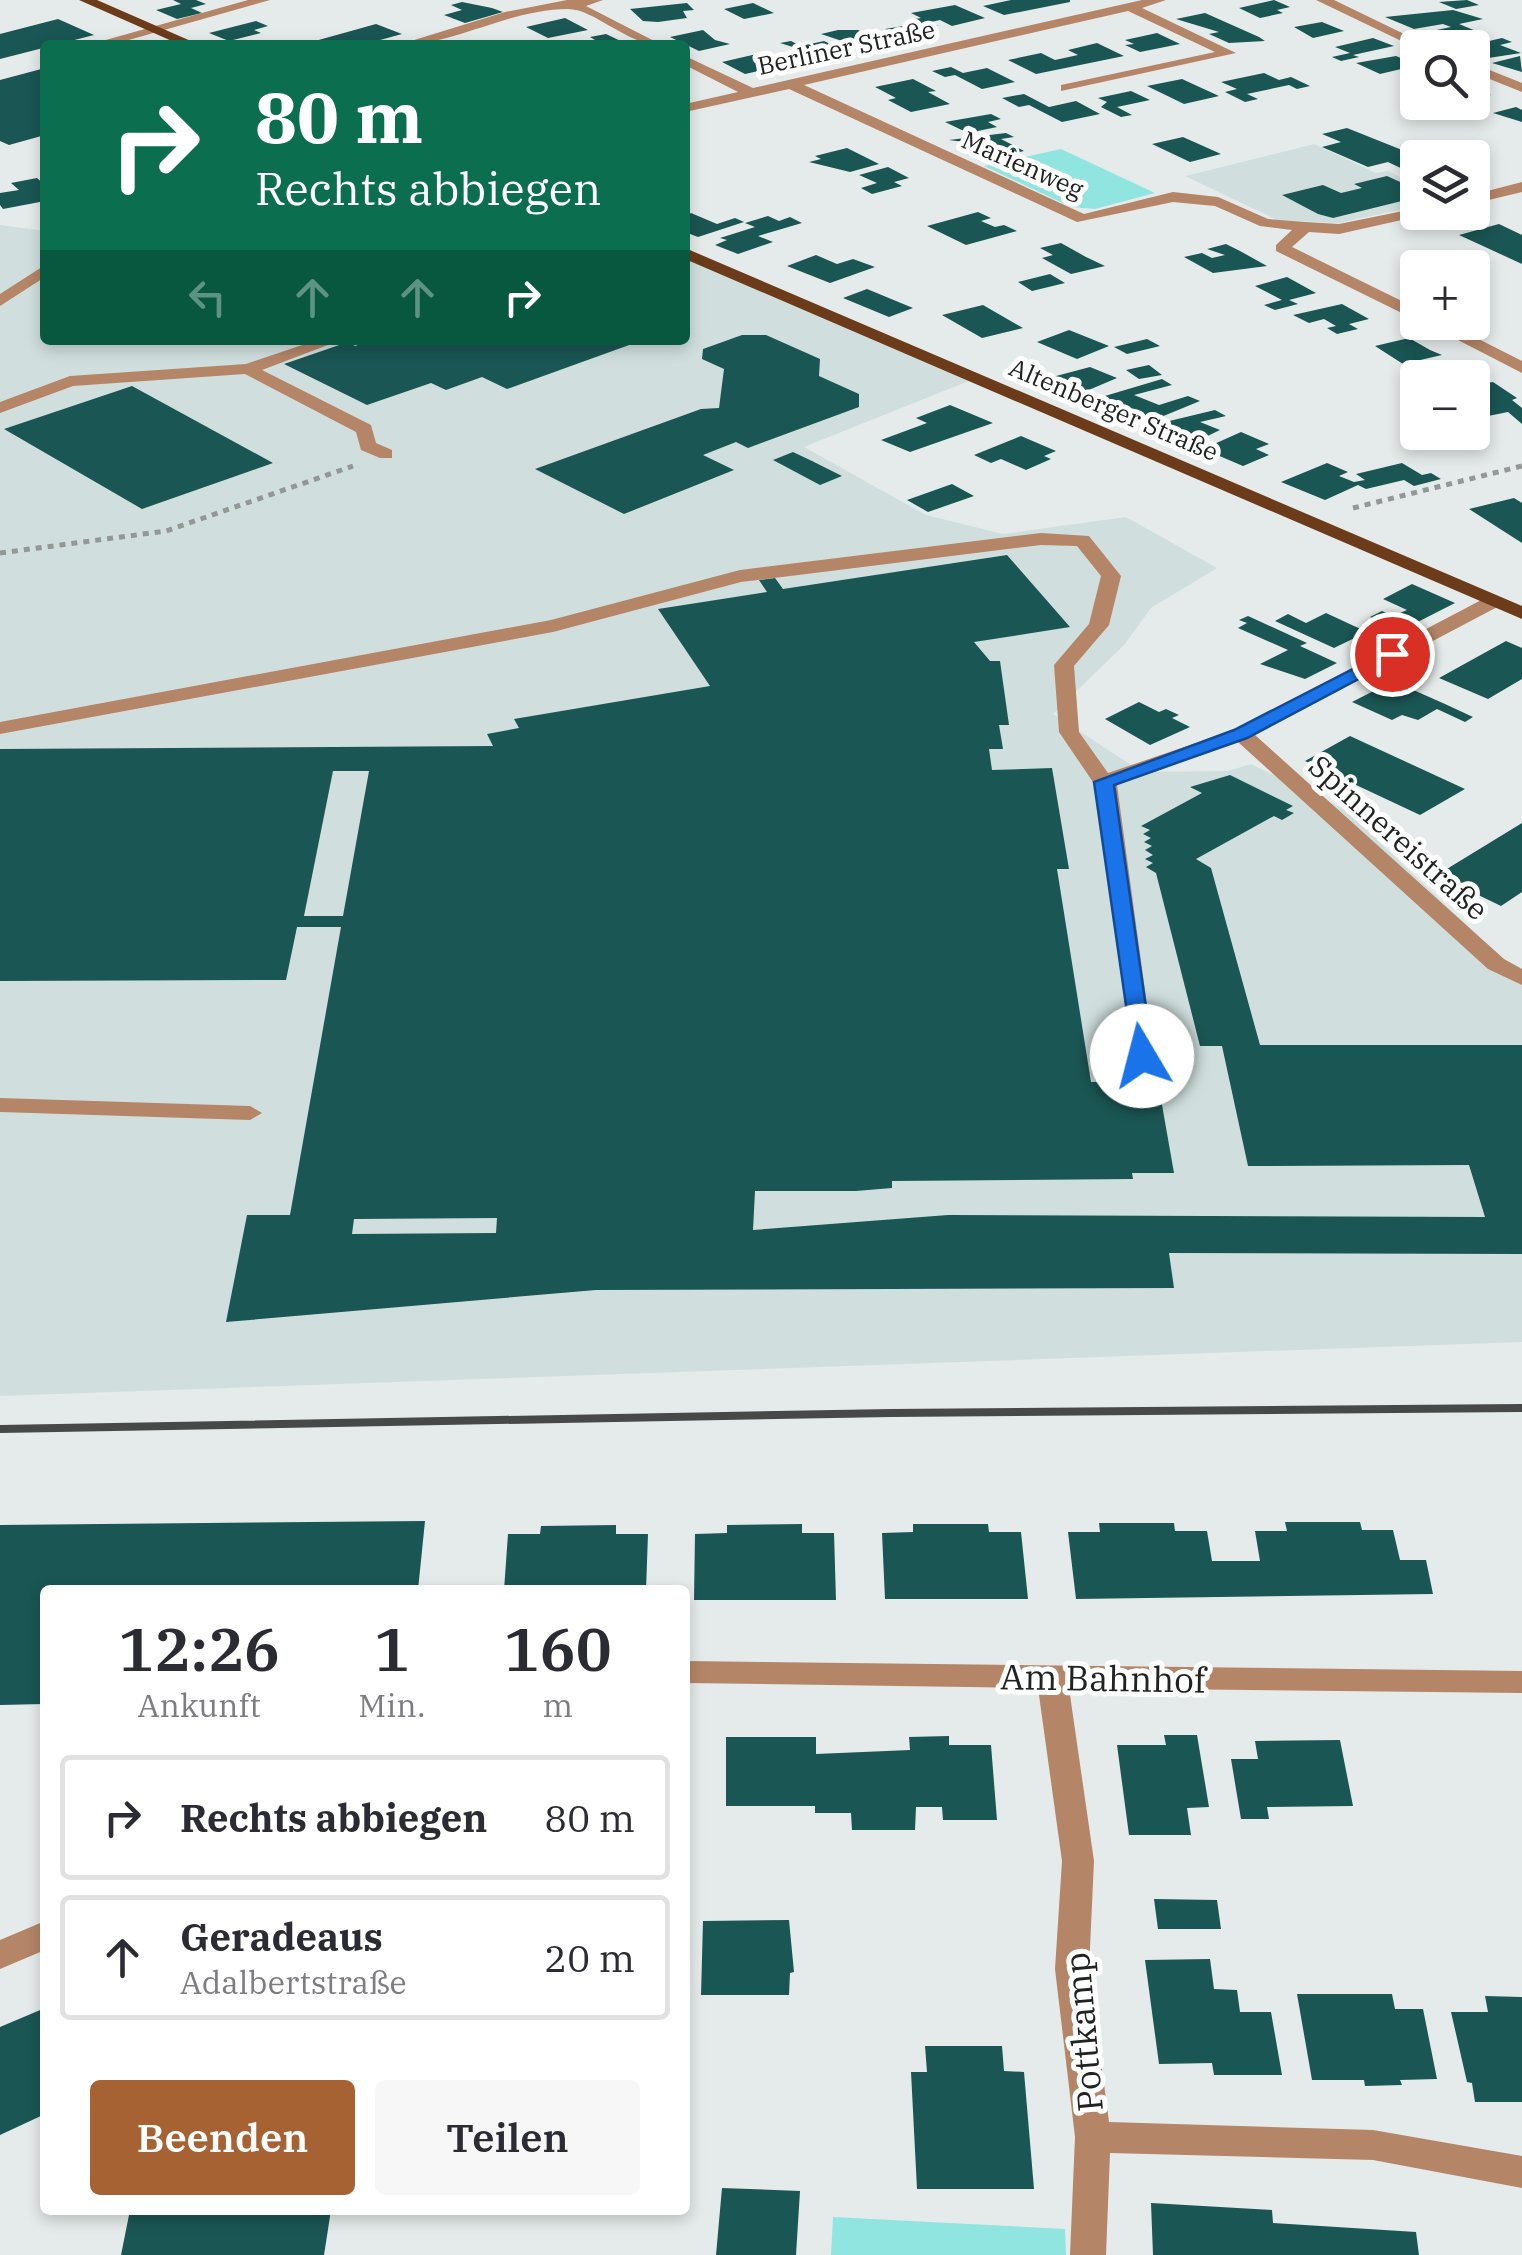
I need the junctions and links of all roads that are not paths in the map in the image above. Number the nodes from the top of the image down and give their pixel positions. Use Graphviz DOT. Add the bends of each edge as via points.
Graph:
graph roads {
  1 [pos="86,0"];
  2 [pos="263,0"];
  3 [pos="596,0"];
  4 [pos="1159,0"];
  5 [pos="1323,0"];
  6 [pos="571,3"];
  7 [pos="1130,7"];
  8 [pos="155,30"];
  9 [pos="1400,36"];
  10 [pos="115,40"];
  11 [pos="180,40"];
  12 [pos="422,40"];
  13 [pos="644,40"];
  14 [pos="690,62"];
  15 [pos="1490,75"];
  16 [pos="788,83"];
  17 [pos="1066,88"];
  18 [pos="1522,88"];
  19 [pos="748,91"];
  20 [pos="690,107"];
  21 [pos="1522,188"];
  22 [pos="1490,196"];
  23 [pos="1400,217"];
  24 [pos="1305,227"];
  25 [pos="690,255"];
  26 [pos="40,273"];
  27 [pos="0,300"];
  28 [pos="1400,307"];
  29 [pos="1467,340"];
  30 [pos="318,345"];
  31 [pos="1522,368"];
  32 [pos="248,369"];
  33 [pos="0,408"];
  34 [pos="377,458"];
  35 [pos="1494,601"];
  36 [pos="1522,613"];
  37 [pos="0,728"];
  38 [pos="1241,734"];
  39 [pos="1104,782"];
  40 [pos="1522,978"];
  41 [pos="1142,1056"];
  42 [pos="0,1105"];
  43 [pos="250,1113"];
  44 [pos="690,1672"];
  45 [pos="1052,1678"];
  46 [pos="1522,1682"];
  47 [pos="40,1937"];
  48 [pos="0,1955"];
  49 [pos="1093,2137"];
  50 [pos="1522,2172"];
  51 [pos="1088,2255"];
  1 -- 8 [label="main road"];
  2 -- 8 [label="street"];
  3 -- 6 [label="street"];
  4 -- 7 [label="street, Berliner Straße"];
  5 -- 9 [label="street"];
  6 -- 12 [label="street"];
  6 -- 13 [label="street"];
  7 -- 16 [label="street, Berliner Straße"];
  7 -- 17 [label="street" via="1229,53"];
  8 -- 10 [label="street"];
  8 -- 11 [label="main road"];
  14 -- 19 [label="street, Berliner Straße"];
  15 -- 18 [label="street"];
  16 -- 19 [label="street, Berliner Straße"];
  16 -- 24 [label="street, Marienweg" via="1082,219 1195,198 1264,223"];
  19 -- 20 [label="street, Berliner Straße"];
  21 -- 22 [label="street"];
  23 -- 24 [label="street, Marienweg"];
  24 -- 28 [label="street" via="1282,248"];
  25 -- 35 [label="main road, Altenberger Straße"];
  26 -- 27 [label="street"];
  29 -- 31 [label="street"];
  30 -- 32 [label="street"];
  32 -- 33 [label="street" via="70,381"];
  32 -- 34 [label="street" via="365,429"];
  35 -- 36 [label="main road, Altenberger Straße"];
  35 -- 38 [label="street"];
  37 -- 39 [label="street" via="553,626 740,576 1042,539 1082,540 1111,576 1099,624 1064,665 1069,732"];
  38 -- 39 [label="street"];
  38 -- 40 [label="street, Spinnereistraße" via="1496,964"];
  39 -- 41 [label="street"];
  42 -- 43 [label="street"];
  44 -- 45 [label="street, Am Bahnhof"];
  45 -- 46 [label="street, Am Bahnhof"];
  45 -- 49 [label="street, Pottkamp" via="1078,1862 1072,1969"];
  47 -- 48 [label="street"];
  49 -- 50 [label="street, Pottkamp" via="1374,2145"];
  49 -- 51 [label="street"];
}
